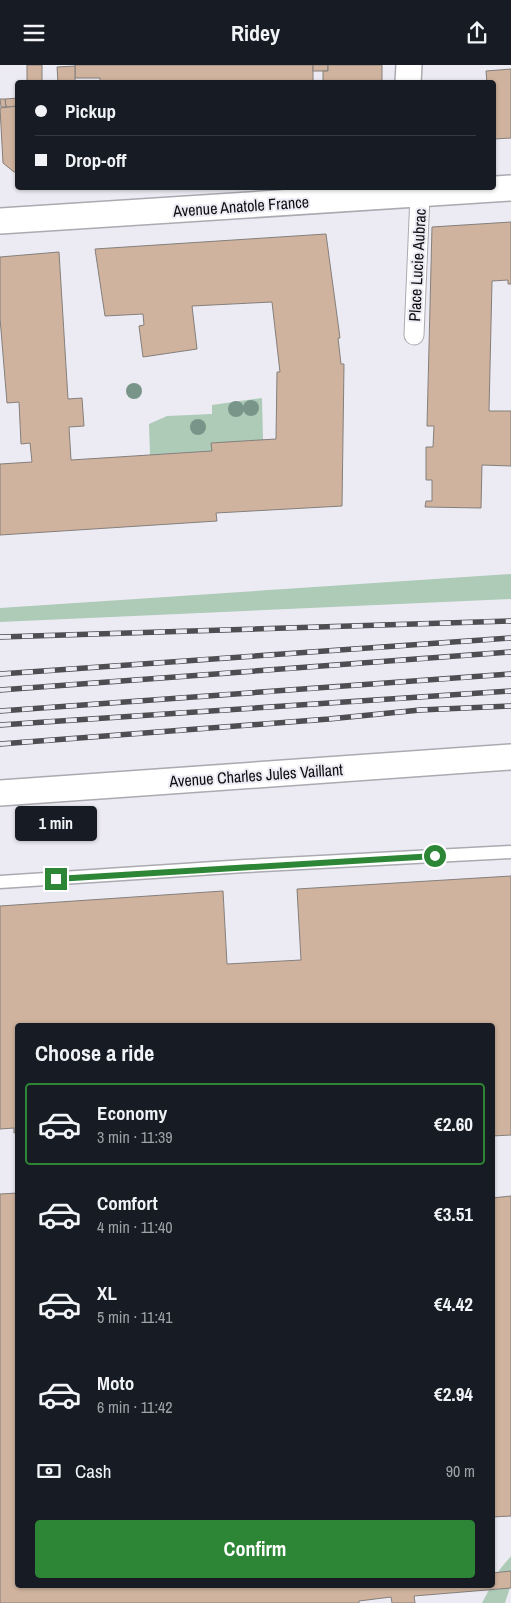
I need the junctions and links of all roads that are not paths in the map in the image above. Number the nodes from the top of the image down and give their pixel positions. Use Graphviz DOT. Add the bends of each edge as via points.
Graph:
graph roads {
  1 [pos="409,65"];
  2 [pos="408,80"];
  3 [pos="511,188"];
  4 [pos="496,189"];
  5 [pos="471,190"];
  6 [pos="412,193"];
  7 [pos="0,221"];
  8 [pos="414,335"];
  9 [pos="511,757"];
  10 [pos="0,793"];
  11 [pos="511,852"];
  12 [pos="0,882"];
  1 -- 2 [label="street"];
  3 -- 4 [label="street, Avenue Anatole France"];
  5 -- 6 [label="street, Avenue Anatole France"];
  6 -- 7 [label="street, Avenue Anatole France"];
  6 -- 8 [label="street, Place Lucie Aubrac"];
  9 -- 10 [label="street, Avenue Charles Jules Vaillant"];
  11 -- 12 [label="lane"];
}
